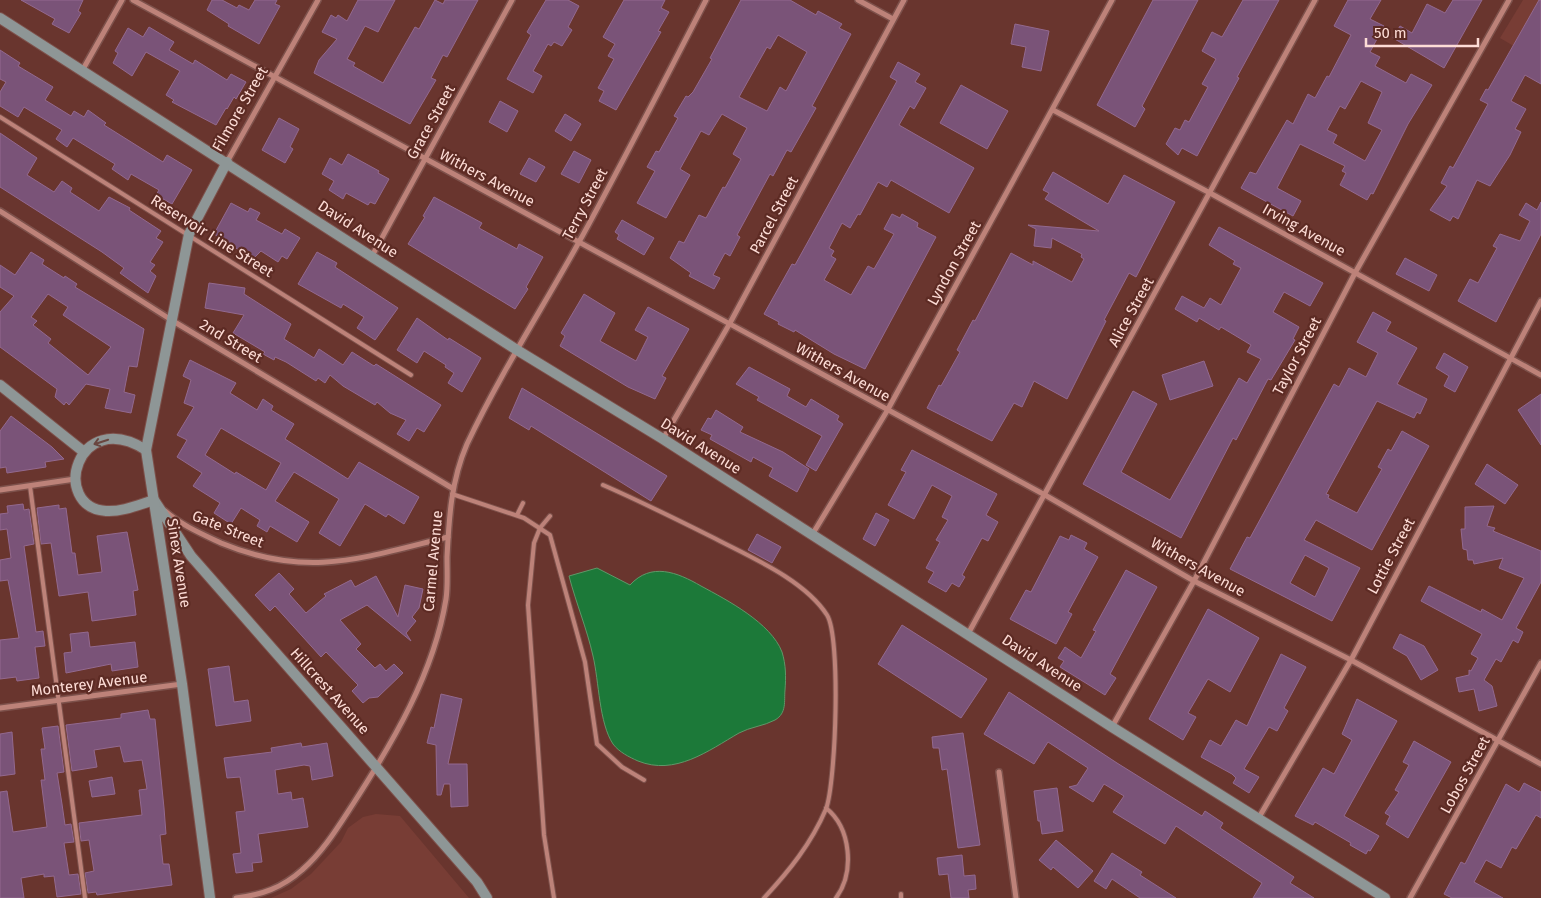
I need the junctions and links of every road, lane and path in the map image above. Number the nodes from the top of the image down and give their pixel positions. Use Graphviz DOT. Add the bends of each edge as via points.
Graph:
graph roads {
  1 [pos="122,0"];
  2 [pos="133,0"];
  3 [pos="318,0"];
  4 [pos="512,0"];
  5 [pos="706,0"];
  6 [pos="858,0"];
  7 [pos="904,0"];
  8 [pos="1112,0"];
  9 [pos="1315,0"];
  10 [pos="1509,0"];
  11 [pos="0,18"];
  12 [pos="893,20"];
  13 [pos="82,71"];
  14 [pos="276,77"];
  15 [pos="1053,110"];
  16 [pos="0,117"];
  17 [pos="425,160"];
  18 [pos="227,162"];
  19 [pos="1210,193"];
  20 [pos="0,210"];
  21 [pos="189,234"];
  22 [pos="579,242"];
  23 [pos="372,256"];
  24 [pos="1355,273"];
  25 [pos="1541,302"];
  26 [pos="172,321"];
  27 [pos="730,323"];
  28 [pos="517,350"];
  29 [pos="1510,358"];
  30 [pos="411,375"];
  31 [pos="1541,375"];
  32 [pos="0,385"];
  33 [pos="887,411"];
  34 [pos="481,417"];
  35 [pos="663,439"];
  36 [pos="146,450"];
  37 [pos="84,452"];
  38 [pos="75,479"];
  39 [pos="603,485"];
  40 [pos="30,486"];
  41 [pos="0,490"];
  42 [pos="452,491"];
  43 [pos="1045,495"];
  44 [pos="154,500"];
  45 [pos="523,503"];
  46 [pos="517,515"];
  47 [pos="550,516"];
  48 [pos="540,528"];
  49 [pos="812,535"];
  50 [pos="448,537"];
  51 [pos="1194,581"];
  52 [pos="968,634"];
  53 [pos="1351,660"];
  54 [pos="1541,663"];
  55 [pos="182,684"];
  56 [pos="58,700"];
  57 [pos="0,708"];
  58 [pos="1112,727"];
  59 [pos="1499,740"];
  60 [pos="1541,764"];
  61 [pos="377,767"];
  62 [pos="999,772"];
  63 [pos="644,780"];
  64 [pos="826,808"];
  65 [pos="1258,819"];
  66 [pos="85,898"];
  67 [pos="210,898"];
  68 [pos="236,898"];
  69 [pos="487,898"];
  70 [pos="554,898"];
  71 [pos="764,898"];
  72 [pos="836,898"];
  73 [pos="1016,898"];
  74 [pos="1385,898"];
  75 [pos="1410,898"];
  1 -- 13 [label="street"];
  2 -- 14 [label="street, Withers Avenue"];
  3 -- 14 [label="street, Filmore Street"];
  4 -- 17 [label="street, Grace Street"];
  5 -- 22 [label="street, Terry Street"];
  6 -- 12 [label="street"];
  7 -- 12 [label="street, Parcel Street"];
  8 -- 15 [label="street, Lyndon Street"];
  9 -- 19 [label="street, Alice Street"];
  10 -- 24 [label="street, Taylor Street"];
  11 -- 13 [label="main road, David Avenue"];
  12 -- 27 [label="street, Parcel Street"];
  13 -- 18 [label="main road, David Avenue"];
  14 -- 17 [label="street, Withers Avenue"];
  14 -- 18 [label="street, Filmore Street"];
  15 -- 19 [label="street, Irving Avenue"];
  15 -- 33 [label="street, Lyndon Street"];
  16 -- 21 [label="lane, Reservoir Line Street"];
  17 -- 22 [label="street, Withers Avenue"];
  17 -- 23 [label="street, Grace Street"];
  18 -- 21 [label="main road, Filmore Street"];
  18 -- 23 [label="main road, David Avenue"];
  19 -- 24 [label="street, Irving Avenue"];
  19 -- 43 [label="street, Alice Street"];
  20 -- 26 [label="street, 2nd Street"];
  21 -- 26 [label="main road, Sinex Avenue"];
  21 -- 30 [label="lane, Reservoir Line Street"];
  22 -- 27 [label="street, Withers Avenue"];
  22 -- 28 [label="street, Terry Street"];
  23 -- 28 [label="main road, David Avenue"];
  24 -- 29 [label="street, Irving Avenue"];
  24 -- 51 [label="street, Taylor Street"];
  25 -- 29 [label="street, Lottie Street"];
  26 -- 36 [label="main road, Sinex Avenue"];
  26 -- 42 [label="street, 2nd Street"];
  27 -- 33 [label="street, Withers Avenue"];
  27 -- 35 [label="street, Parcel Street"];
  28 -- 34 [label="street, Terry Street"];
  28 -- 35 [label="main road, David Avenue"];
  29 -- 31 [label="street, Irving Avenue"];
  29 -- 53 [label="street, Lottie Street"];
  32 -- 37 [label="main road"];
  33 -- 43 [label="street, Withers Avenue"];
  33 -- 49 [label="street, Lyndon Street"];
  34 -- 42 [label="street, Carmel Avenue" via="466,447"];
  35 -- 49 [label="main road, David Avenue"];
  36 -- 37 [label="main road, one-way" via="115,439 92,445"];
  36 -- 44 [label="main road, Sinex Avenue"];
  37 -- 38 [label="main road" via="75,470"];
  38 -- 40 [label="street"];
  38 -- 44 [label="main road" via="82,498 97,510 120,510"];
  39 -- 64 [label="lane" via="650,506 792,581 827,615 833,627 834,640 835,724 832,780"];
  40 -- 41 [label="street"];
  40 -- 56 [label="lane"];
  42 -- 46 [label="lane"];
  42 -- 50 [label="street, Carmel Avenue"];
  43 -- 51 [label="street, Withers Avenue"];
  43 -- 52 [label="street, Alice Street"];
  44 -- 50 [label="street, Gate Street" via="175,520 210,538 245,553 294,562 352,561"];
  44 -- 55 [label="main road, Sinex Avenue"];
  44 -- 61 [label="main road, Hillcrest Avenue" via="191,556"];
  45 -- 46 [label="lane"];
  46 -- 48 [label="lane"];
  47 -- 48 [label="lane"];
  48 -- 63 [label="lane" via="550,535 585,662 597,744 622,767"];
  48 -- 70 [label="lane" via="534,543 528,605 544,836"];
  49 -- 52 [label="main road, David Avenue"];
  50 -- 61 [label="street, Carmel Avenue" via="446,598 434,649"];
  51 -- 53 [label="street, Withers Avenue"];
  51 -- 58 [label="street, Taylor Street"];
  52 -- 58 [label="main road, David Avenue"];
  53 -- 59 [label="street, Withers Avenue"];
  53 -- 65 [label="street, Lottie Street"];
  54 -- 59 [label="street, Lobos Street"];
  55 -- 56 [label="street, Monterey Avenue"];
  55 -- 67 [label="main road, Sinex Avenue"];
  56 -- 57 [label="street, Monterey Avenue"];
  56 -- 66 [label="lane"];
  58 -- 65 [label="main road, David Avenue"];
  59 -- 60 [label="street, Withers Avenue"];
  59 -- 75 [label="street, Lobos Street"];
  61 -- 68 [label="street, Carmel Avenue" via="334,834 302,871 260,895"];
  61 -- 69 [label="main road, Hillcrest Avenue" via="477,882"];
  62 -- 73 [label="street"];
  64 -- 71 [label="lane" via="807,848"];
  64 -- 72 [label="lane" via="835,815 843,829 847,854 846,879"];
  65 -- 74 [label="main road, David Avenue"];
}
